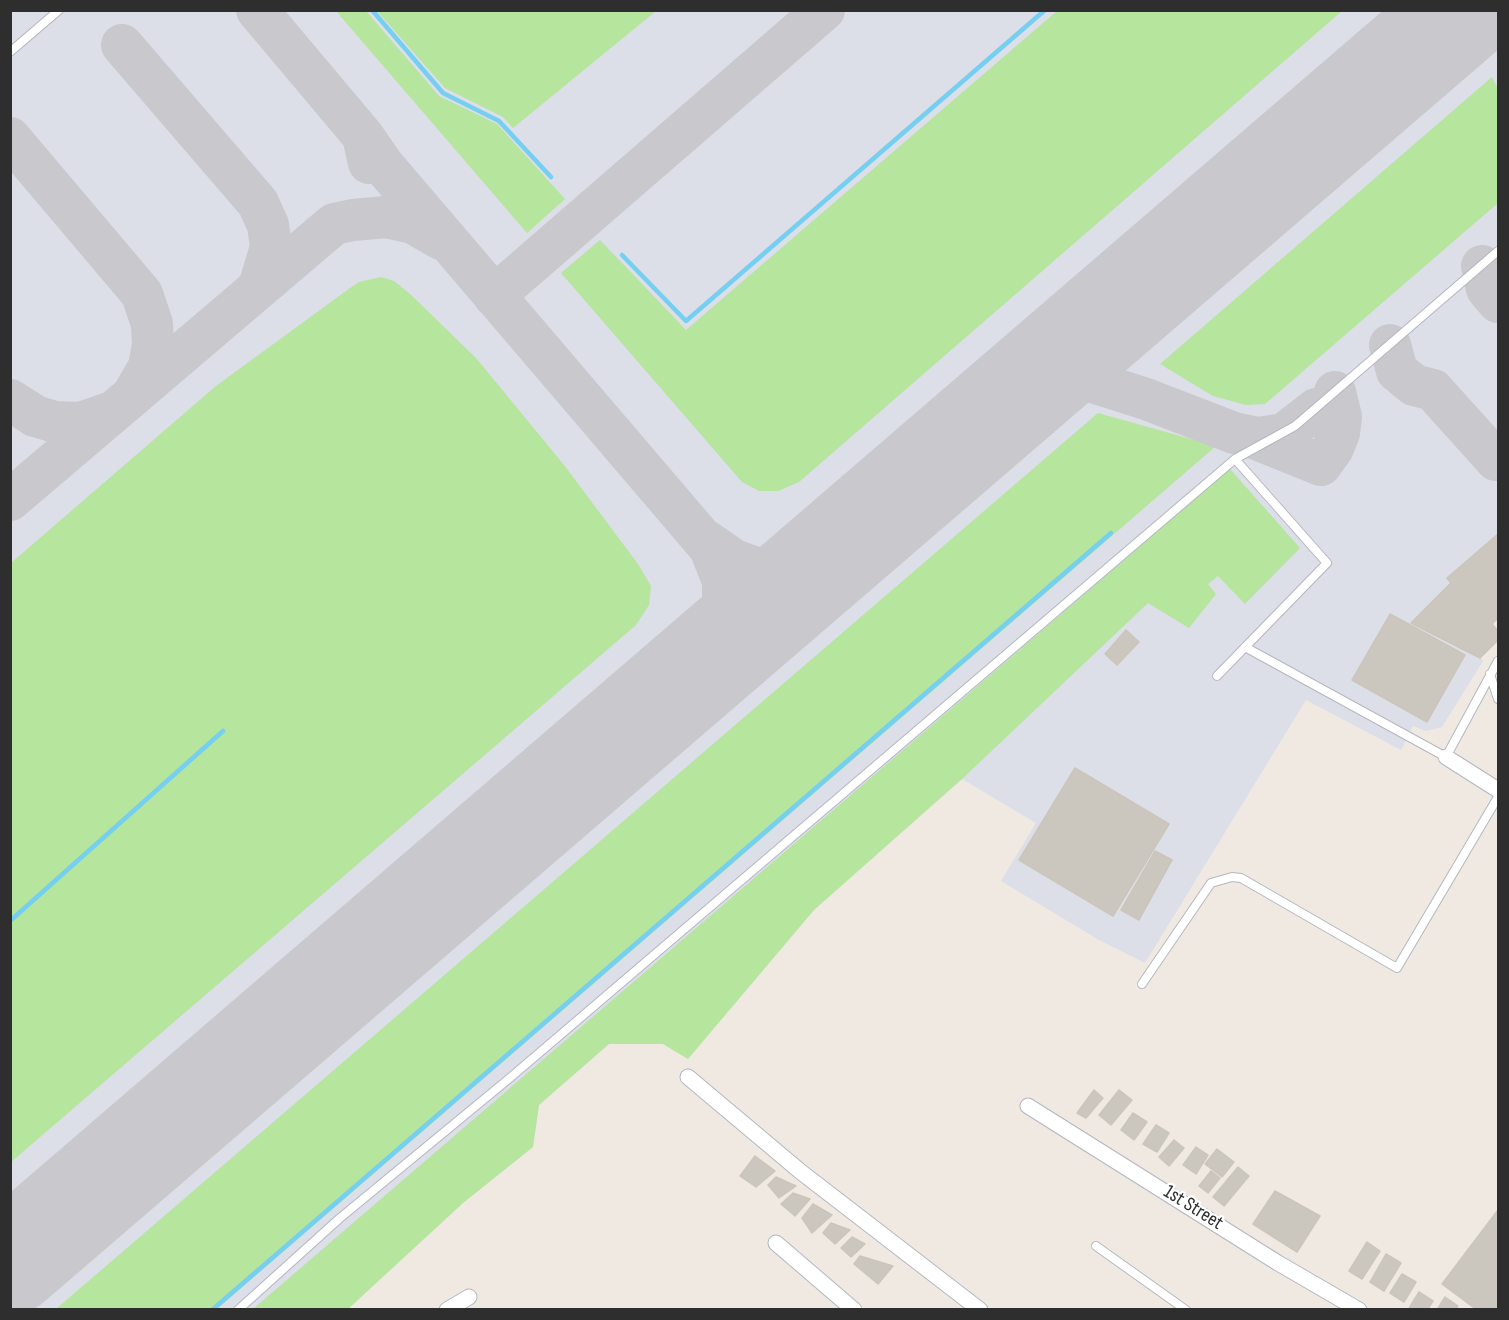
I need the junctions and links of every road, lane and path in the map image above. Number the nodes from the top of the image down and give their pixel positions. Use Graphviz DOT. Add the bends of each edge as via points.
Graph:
graph roads {
  1 [pos="59,10"];
  2 [pos="10,52"];
  3 [pos="1498,251"];
  4 [pos="1235,459"];
  5 [pos="1245,646"];
  6 [pos="1498,661"];
  7 [pos="1490,674"];
  8 [pos="1217,676"];
  9 [pos="1498,699"];
  10 [pos="1446,757"];
  11 [pos="1498,790"];
  12 [pos="1498,797"];
  13 [pos="1142,984"];
  14 [pos="688,1077"];
  15 [pos="1028,1106"];
  16 [pos="776,1243"];
  17 [pos="1096,1246"];
  18 [pos="469,1298"];
  19 [pos="238,1310"];
  20 [pos="447,1310"];
  21 [pos="854,1310"];
  22 [pos="980,1310"];
  23 [pos="1186,1310"];
  24 [pos="1359,1310"];
  1 -- 2 [label="lane"];
  3 -- 4 [label="lane" via="1295,426"];
  4 -- 5 [label="lane" via="1327,563"];
  4 -- 19 [label="lane" via="511,1077 340,1218"];
  5 -- 8 [label="lane"];
  5 -- 10 [label="lane"];
  6 -- 7 [label="lane"];
  7 -- 9 [label="lane"];
  7 -- 10 [label="lane"];
  10 -- 11 [label="street"];
  12 -- 13 [label="lane" via="1397,968 1241,878 1232,877 1211,883"];
  14 -- 22 [label="street" via="801,1172"];
  15 -- 24 [label="street, 1st Street"];
  16 -- 21 [label="street"];
  17 -- 23 [label="lane"];
  18 -- 20 [label="street"];
}
